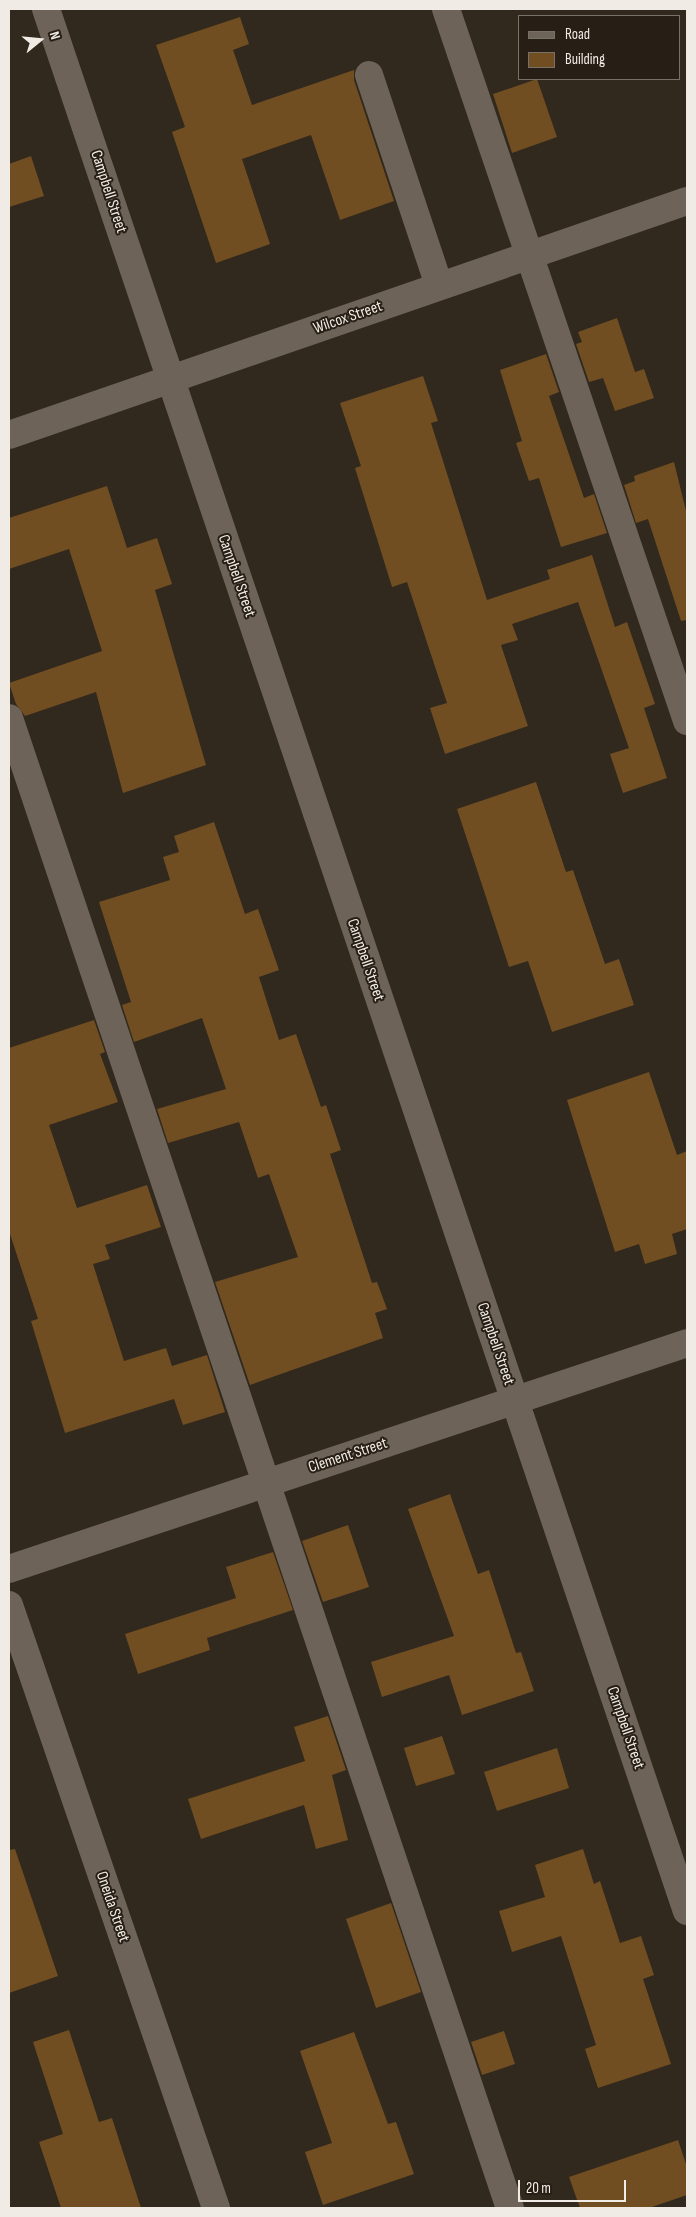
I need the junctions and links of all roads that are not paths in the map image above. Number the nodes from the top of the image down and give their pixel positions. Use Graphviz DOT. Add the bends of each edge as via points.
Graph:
graph roads {
  1 [pos="46,9"];
  2 [pos="446,9"];
  3 [pos="369,75"];
  4 [pos="687,201"];
  5 [pos="529,255"];
  6 [pos="439,286"];
  7 [pos="170,379"];
  8 [pos="9,435"];
  9 [pos="9,718"];
  10 [pos="687,721"];
  11 [pos="687,1343"];
  12 [pos="514,1401"];
  13 [pos="268,1483"];
  14 [pos="9,1569"];
  15 [pos="9,1605"];
  16 [pos="687,1911"];
  17 [pos="216,2208"];
  18 [pos="510,2208"];
  1 -- 7 [label="street, Campbell Street"];
  2 -- 5 [label="street"];
  3 -- 6 [label="street"];
  4 -- 5 [label="street, Wilcox Street"];
  5 -- 6 [label="street, Wilcox Street"];
  5 -- 10 [label="street"];
  6 -- 7 [label="street, Wilcox Street"];
  7 -- 8 [label="street, Wilcox Street"];
  7 -- 12 [label="street, Campbell Street"];
  9 -- 13 [label="street"];
  11 -- 12 [label="street, Clement Street"];
  12 -- 13 [label="street, Clement Street"];
  12 -- 16 [label="street, Campbell Street"];
  13 -- 14 [label="street, Clement Street"];
  13 -- 18 [label="street"];
  15 -- 17 [label="street, Oneida Street"];
}
